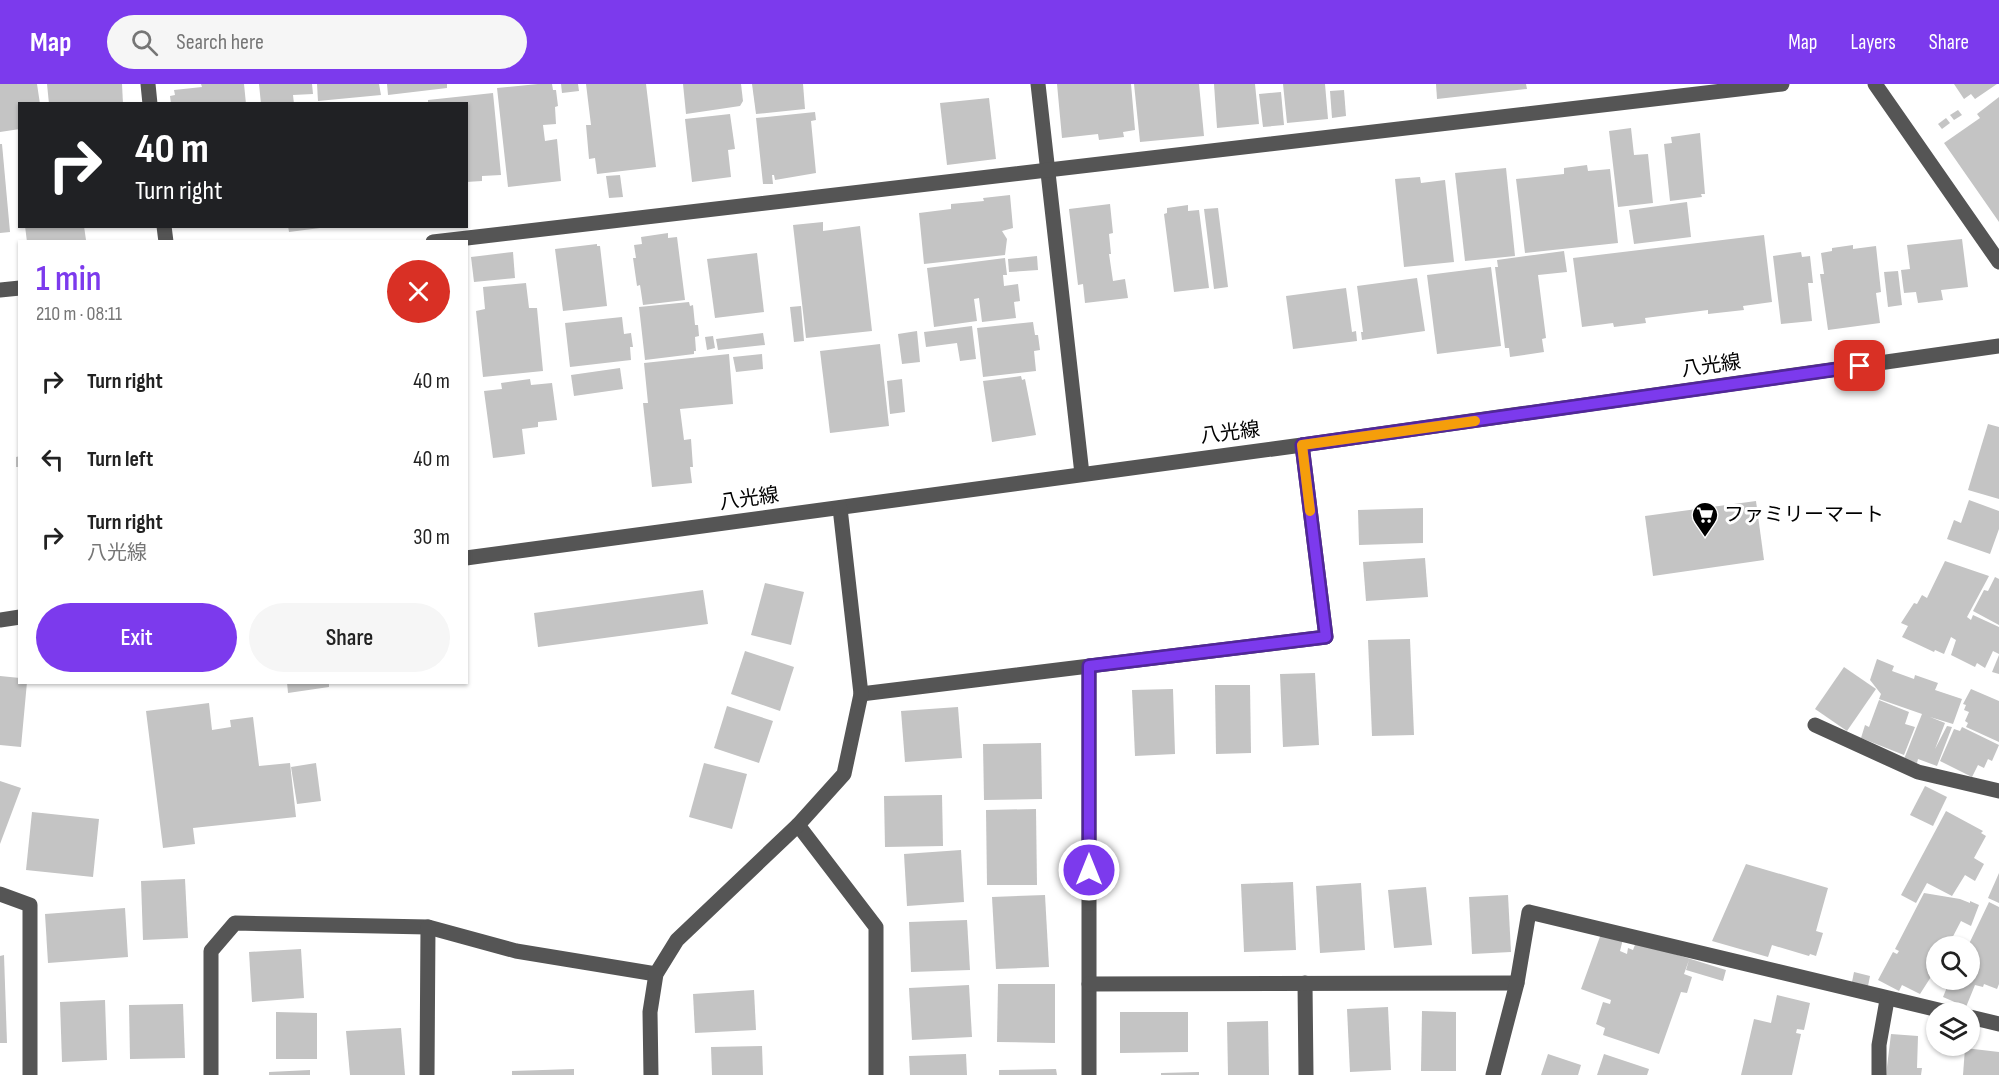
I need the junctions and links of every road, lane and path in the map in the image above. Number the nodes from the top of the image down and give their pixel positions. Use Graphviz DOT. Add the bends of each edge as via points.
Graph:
graph roads {
  1 [pos="148,84"];
  2 [pos="1038,84"];
  3 [pos="1782,84"];
  4 [pos="1875,84"];
  5 [pos="150,102"];
  6 [pos="1048,171"];
  7 [pos="450,240"];
  8 [pos="1999,262"];
  9 [pos="18,288"];
  10 [pos="0,290"];
  11 [pos="1999,346"];
  12 [pos="1302,445"];
  13 [pos="1082,474"];
  14 [pos="840,508"];
  15 [pos="468,558"];
  16 [pos="18,617"];
  17 [pos="0,620"];
  18 [pos="1089,666"];
  19 [pos="861,694"];
  20 [pos="1815,725"];
  21 [pos="1997,787"];
  22 [pos="798,825"];
  23 [pos="0,894"];
  24 [pos="428,927"];
  25 [pos="656,974"];
  26 [pos="1305,983"];
  27 [pos="1517,983"];
  28 [pos="1089,984"];
  29 [pos="1887,1000"];
  30 [pos="1926,1008"];
  31 [pos="1980,1019"];
  32 [pos="1999,1024"];
  33 [pos="30,1075"];
  34 [pos="211,1075"];
  35 [pos="427,1075"];
  36 [pos="651,1075"];
  37 [pos="876,1075"];
  38 [pos="1089,1075"];
  39 [pos="1306,1075"];
  40 [pos="1493,1075"];
  41 [pos="1879,1075"];
  1 -- 5 [label="street"];
  2 -- 6 [label="street"];
  3 -- 6 [label="street"];
  4 -- 8 [label="street"];
  6 -- 7 [label="street"];
  6 -- 13 [label="street"];
  9 -- 10 [label="street"];
  11 -- 12 [label="street, 八光線"];
  12 -- 13 [label="street, 八光線"];
  12 -- 18 [label="street" via="1326,637"];
  13 -- 14 [label="street, 八光線"];
  14 -- 15 [label="street, 八光線"];
  14 -- 19 [label="street"];
  16 -- 17 [label="street"];
  18 -- 19 [label="street"];
  18 -- 28 [label="street"];
  19 -- 22 [label="street" via="844,774"];
  20 -- 21 [label="street" via="1917,772"];
  22 -- 25 [label="street" via="677,940"];
  22 -- 37 [label="street" via="876,927"];
  23 -- 33 [label="street" via="30,905"];
  24 -- 25 [label="street" via="516,951"];
  24 -- 34 [label="street" via="235,923 211,951"];
  24 -- 35 [label="street"];
  25 -- 36 [label="street" via="650,1012"];
  26 -- 27 [label="street"];
  26 -- 28 [label="street"];
  26 -- 39 [label="street"];
  27 -- 29 [label="street" via="1529,912"];
  27 -- 40 [label="street"];
  28 -- 38 [label="street"];
  29 -- 30 [label="street"];
  29 -- 41 [label="street" via="1879,1046"];
  31 -- 32 [label="street"];
}
